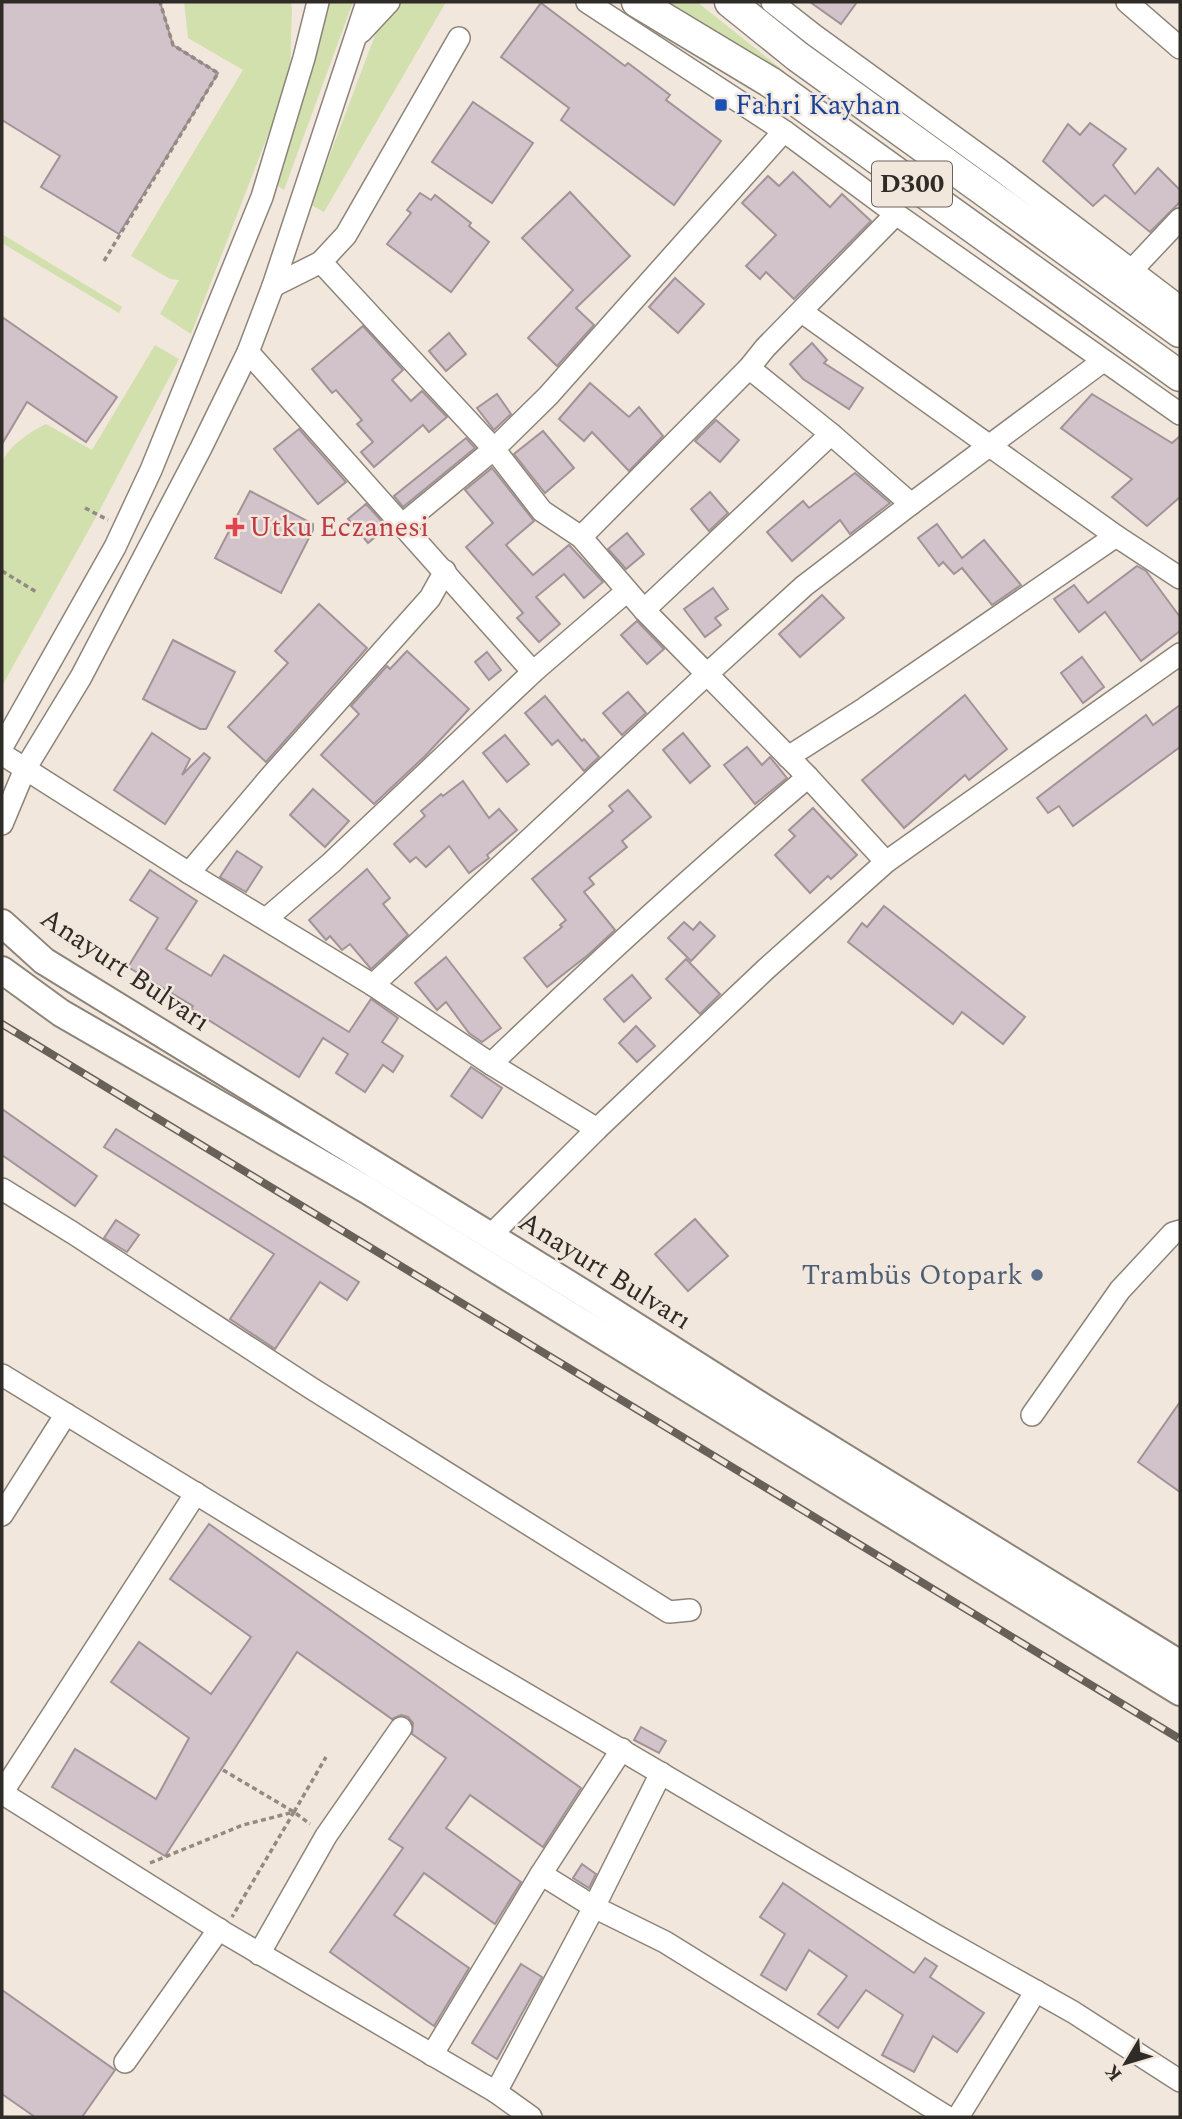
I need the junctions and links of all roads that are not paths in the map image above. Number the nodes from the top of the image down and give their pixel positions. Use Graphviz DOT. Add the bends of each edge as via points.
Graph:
graph roads {
  1 [pos="309,2"];
  2 [pos="318,2"];
  3 [pos="367,2"];
  4 [pos="389,2"];
  5 [pos="587,2"];
  6 [pos="637,2"];
  7 [pos="730,2"];
  8 [pos="772,2"];
  9 [pos="1127,2"];
  10 [pos="459,38"];
  11 [pos="355,39"];
  12 [pos="1180,48"];
  13 [pos="304,58"];
  14 [pos="783,131"];
  15 [pos="896,214"];
  16 [pos="1180,219"];
  17 [pos="321,262"];
  18 [pos="1127,281"];
  19 [pos="273,286"];
  20 [pos="1180,310"];
  21 [pos="802,312"];
  22 [pos="1180,332"];
  23 [pos="248,352"];
  24 [pos="1103,361"];
  25 [pos="749,368"];
  26 [pos="1180,376"];
  27 [pos="1180,414"];
  28 [pos="831,434"];
  29 [pos="989,446"];
  30 [pos="494,449"];
  31 [pos="911,504"];
  32 [pos="403,524"];
  33 [pos="1116,536"];
  34 [pos="581,537"];
  35 [pos="445,571"];
  36 [pos="1180,578"];
  37 [pos="627,591"];
  38 [pos="644,610"];
  39 [pos="1180,654"];
  40 [pos="533,671"];
  41 [pos="706,675"];
  42 [pos="2,747"];
  43 [pos="2,754"];
  44 [pos="788,757"];
  45 [pos="25,769"];
  46 [pos="808,777"];
  47 [pos="2,824"];
  48 [pos="886,862"];
  49 [pos="189,873"];
  50 [pos="266,919"];
  51 [pos="2,923"];
  52 [pos="2,970"];
  53 [pos="373,985"];
  54 [pos="491,1064"];
  55 [pos="597,1129"];
  56 [pos="2,1189"];
  57 [pos="1180,1231"];
  58 [pos="490,1236"];
  59 [pos="2,1375"];
  60 [pos="66,1414"];
  61 [pos="1032,1415"];
  62 [pos="196,1493"];
  63 [pos="2,1515"];
  64 [pos="690,1610"];
  65 [pos="1180,1664"];
  66 [pos="1180,1692"];
  67 [pos="401,1728"];
  68 [pos="622,1749"];
  69 [pos="661,1773"];
  70 [pos="2,1793"];
  71 [pos="541,1874"];
  72 [pos="594,1907"];
  73 [pos="221,1931"];
  74 [pos="259,1954"];
  75 [pos="1036,1991"];
  76 [pos="432,2055"];
  77 [pos="125,2062"];
  78 [pos="1180,2081"];
  79 [pos="496,2092"];
  80 [pos="531,2117"];
  81 [pos="947,2117"];
  82 [pos="958,2117"];
  1 -- 13 [label="street"];
  2 -- 13 [label="street"];
  3 -- 11 [label="street"];
  4 -- 11 [label="street"];
  5 -- 14 [label="street"];
  6 -- 26 [label="highway, D300" via="770,82"];
  7 -- 18 [label="highway, D300" via="797,56"];
  8 -- 18 [label="street" via="1000,170"];
  9 -- 12 [label="street"];
  10 -- 17 [label="street" via="346,235"];
  11 -- 19 [label="street"];
  13 -- 42 [label="street" via="262,197 151,470 124,528"];
  14 -- 15 [label="street"];
  14 -- 30 [label="street" via="548,396"];
  15 -- 21 [label="street"];
  15 -- 24 [label="street"];
  16 -- 18 [label="street"];
  17 -- 19 [label="street"];
  17 -- 30 [label="street"];
  18 -- 20 [label="street"];
  18 -- 22 [label="highway, D300"];
  19 -- 23 [label="street"];
  21 -- 25 [label="street"];
  21 -- 29 [label="street"];
  23 -- 32 [label="street"];
  23 -- 45 [label="street" via="81,677"];
  24 -- 27 [label="street"];
  24 -- 29 [label="street"];
  25 -- 28 [label="street"];
  25 -- 34 [label="street"];
  28 -- 31 [label="street"];
  28 -- 38 [label="street"];
  29 -- 31 [label="street"];
  29 -- 33 [label="street"];
  30 -- 32 [label="street"];
  30 -- 34 [label="street" via="542,512"];
  31 -- 41 [label="street" via="804,586"];
  32 -- 35 [label="street"];
  33 -- 36 [label="street"];
  33 -- 44 [label="street"];
  34 -- 37 [label="street"];
  35 -- 40 [label="street"];
  35 -- 49 [label="street" via="430,597"];
  37 -- 38 [label="street"];
  37 -- 40 [label="street"];
  38 -- 41 [label="street"];
  39 -- 48 [label="street"];
  40 -- 50 [label="street"];
  41 -- 44 [label="street"];
  41 -- 53 [label="street"];
  43 -- 45 [label="street"];
  44 -- 46 [label="street"];
  45 -- 47 [label="street"];
  45 -- 49 [label="street"];
  46 -- 48 [label="street"];
  46 -- 54 [label="street" via="596,964"];
  48 -- 55 [label="street"];
  49 -- 50 [label="street"];
  50 -- 53 [label="street"];
  51 -- 58 [label="main road, Anayurt Bulvarı" via="44,961"];
  52 -- 66 [label="main road, Anayurt Bulvarı" via="61,1013 379,1198"];
  53 -- 54 [label="street"];
  54 -- 55 [label="street"];
  55 -- 58 [label="street"];
  56 -- 64 [label="street" via="669,1612"];
  57 -- 61 [label="street" via="1120,1290"];
  58 -- 65 [label="main road, Anayurt Bulvarı"];
  59 -- 60 [label="street"];
  60 -- 62 [label="street"];
  60 -- 63 [label="street"];
  62 -- 68 [label="street"];
  62 -- 70 [label="street"];
  67 -- 74 [label="street" via="326,1836"];
  68 -- 69 [label="street"];
  68 -- 71 [label="street"];
  69 -- 72 [label="street"];
  69 -- 75 [label="street"];
  70 -- 73 [label="street"];
  71 -- 72 [label="street"];
  71 -- 76 [label="street"];
  72 -- 79 [label="street"];
  72 -- 81 [label="street" via="665,1942"];
  73 -- 74 [label="street"];
  73 -- 77 [label="street"];
  74 -- 76 [label="street"];
  75 -- 78 [label="street"];
  75 -- 82 [label="street"];
  76 -- 79 [label="street"];
  79 -- 80 [label="street"];
}
